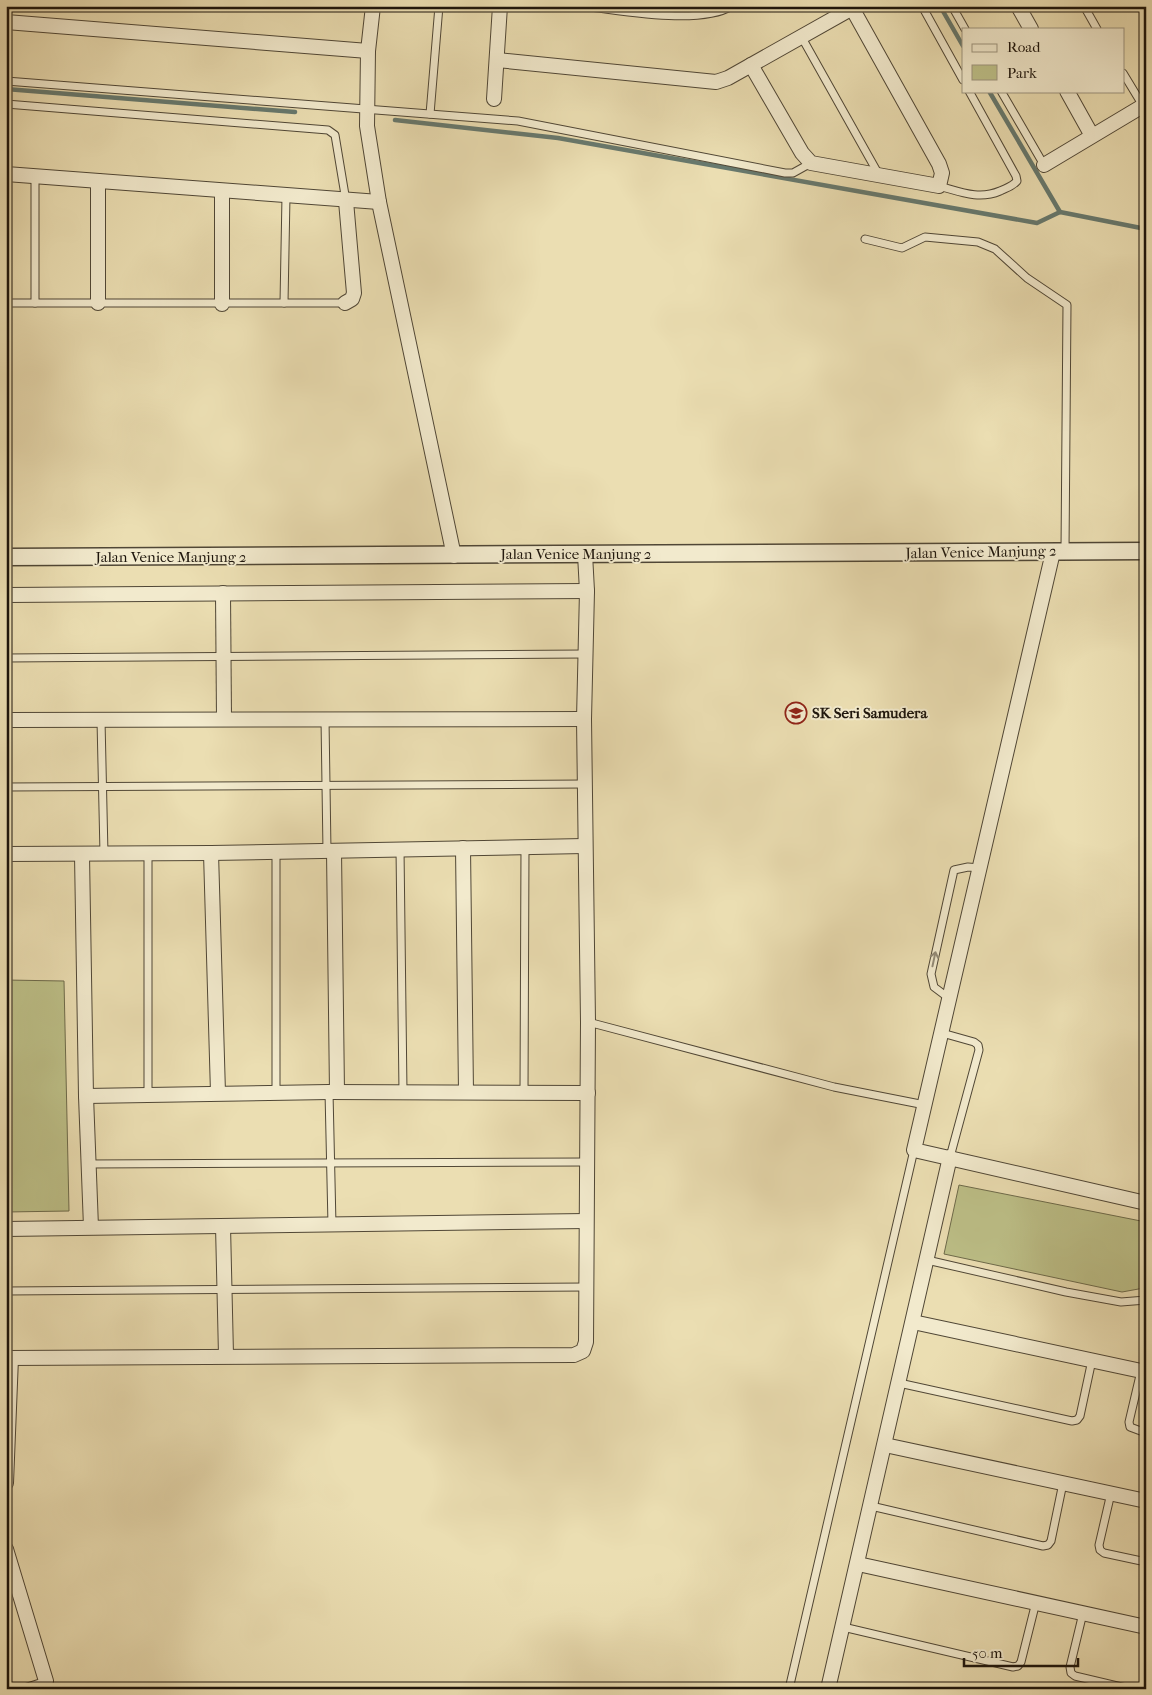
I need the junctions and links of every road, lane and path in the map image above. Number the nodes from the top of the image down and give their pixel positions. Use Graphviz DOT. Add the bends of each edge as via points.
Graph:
graph roads {
  1 [pos="372,6"];
  2 [pos="439,6"];
  3 [pos="500,6"];
  4 [pos="581,6"];
  5 [pos="732,6"];
  6 [pos="922,6"];
  7 [pos="952,6"];
  8 [pos="1018,6"];
  9 [pos="1084,6"];
  10 [pos="854,7"];
  11 [pos="6,22"];
  12 [pos="964,28"];
  13 [pos="1030,28"];
  14 [pos="1096,28"];
  15 [pos="801,36"];
  16 [pos="368,52"];
  17 [pos="497,60"];
  18 [pos="752,66"];
  19 [pos="1124,75"];
  20 [pos="962,78"];
  21 [pos="6,81"];
  22 [pos="970,92"];
  23 [pos="1003,92"];
  24 [pos="1068,92"];
  25 [pos="494,99"];
  26 [pos="6,104"];
  27 [pos="1144,105"];
  28 [pos="368,109"];
  29 [pos="430,114"];
  30 [pos="1092,134"];
  31 [pos="811,163"];
  32 [pos="1044,165"];
  33 [pos="6,174"];
  34 [pos="35,176"];
  35 [pos="880,176"];
  36 [pos="98,181"];
  37 [pos="939,186"];
  38 [pos="222,191"];
  39 [pos="286,196"];
  40 [pos="346,201"];
  41 [pos="379,202"];
  42 [pos="865,239"];
  43 [pos="6,303"];
  44 [pos="35,303"];
  45 [pos="98,303"];
  46 [pos="284,303"];
  47 [pos="346,303"];
  48 [pos="222,304"];
  49 [pos="1146,551"];
  50 [pos="1059,552"];
  51 [pos="585,554"];
  52 [pos="454,556"];
  53 [pos="6,557"];
  54 [pos="586,591"];
  55 [pos="223,593"];
  56 [pos="6,594"];
  57 [pos="585,654"];
  58 [pos="223,656"];
  59 [pos="6,658"];
  60 [pos="224,719"];
  61 [pos="324,719"];
  62 [pos="584,719"];
  63 [pos="6,720"];
  64 [pos="101,720"];
  65 [pos="584,784"];
  66 [pos="326,785"];
  67 [pos="102,786"];
  68 [pos="6,787"];
  69 [pos="584,846"];
  70 [pos="524,847"];
  71 [pos="463,848"];
  72 [pos="400,849"];
  73 [pos="330,851"];
  74 [pos="276,852"];
  75 [pos="6,854"];
  76 [pos="148,854"];
  77 [pos="210,854"];
  78 [pos="82,855"];
  79 [pos="104,855"];
  80 [pos="980,868"];
  81 [pos="950,999"];
  82 [pos="588,1022"];
  83 [pos="942,1033"];
  84 [pos="276,1092"];
  85 [pos="333,1092"];
  86 [pos="403,1092"];
  87 [pos="466,1092"];
  88 [pos="524,1092"];
  89 [pos="218,1093"];
  90 [pos="588,1093"];
  91 [pos="148,1094"];
  92 [pos="86,1096"];
  93 [pos="926,1105"];
  94 [pos="914,1150"];
  95 [pos="950,1158"];
  96 [pos="331,1161"];
  97 [pos="587,1162"];
  98 [pos="88,1164"];
  99 [pos="1146,1203"];
  100 [pos="586,1221"];
  101 [pos="332,1224"];
  102 [pos="223,1226"];
  103 [pos="91,1227"];
  104 [pos="6,1229"];
  105 [pos="927,1260"];
  106 [pos="586,1287"];
  107 [pos="224,1288"];
  108 [pos="6,1291"];
  109 [pos="1146,1300"];
  110 [pos="913,1322"];
  111 [pos="226,1355"];
  112 [pos="8,1358"];
  113 [pos="1092,1360"];
  114 [pos="1143,1372"];
  115 [pos="899,1383"];
  116 [pos="7,1432"];
  117 [pos="1146,1433"];
  118 [pos="885,1445"];
  119 [pos="6,1483"];
  120 [pos="1063,1483"];
  121 [pos="1111,1493"];
  122 [pos="1146,1501"];
  123 [pos="871,1506"];
  124 [pos="6,1549"];
  125 [pos="1146,1562"];
  126 [pos="858,1564"];
  127 [pos="1036,1602"];
  128 [pos="1083,1613"];
  129 [pos="843,1627"];
  130 [pos="1146,1627"];
  131 [pos="46,1681"];
  132 [pos="20,1689"];
  133 [pos="789,1689"];
  134 [pos="828,1689"];
  135 [pos="1130,1689"];
  1 -- 16 [label="street"];
  2 -- 29 [label="lane"];
  3 -- 17 [label="street"];
  4 -- 5 [label="lane" via="678,16 710,15"];
  6 -- 20 [label="lane"];
  7 -- 12 [label="lane"];
  8 -- 13 [label="street"];
  9 -- 14 [label="lane"];
  10 -- 15 [label="street"];
  10 -- 37 [label="street" via="939,164 942,173"];
  11 -- 16 [label="street"];
  15 -- 18 [label="street"];
  15 -- 35 [label="lane"];
  16 -- 28 [label="street"];
  17 -- 18 [label="street" via="716,82"];
  17 -- 25 [label="street"];
  18 -- 31 [label="street"];
  19 -- 27 [label="lane"];
  21 -- 28 [label="lane"];
  22 -- 37 [label="lane" via="1017,181 980,197"];
  23 -- 32 [label="lane"];
  24 -- 30 [label="street"];
  26 -- 40 [label="lane" via="328,130 335,135"];
  27 -- 30 [label="street"];
  28 -- 29 [label="lane"];
  28 -- 41 [label="street"];
  29 -- 31 [label="lane" via="518,121 786,173 794,174"];
  30 -- 32 [label="street"];
  31 -- 35 [label="street"];
  33 -- 34 [label="street"];
  34 -- 36 [label="street"];
  34 -- 44 [label="lane"];
  35 -- 37 [label="street"];
  36 -- 38 [label="street"];
  36 -- 45 [label="street"];
  38 -- 39 [label="street"];
  38 -- 48 [label="street"];
  39 -- 40 [label="street"];
  39 -- 46 [label="lane"];
  40 -- 41 [label="street"];
  40 -- 47 [label="street" via="354,293"];
  41 -- 52 [label="street"];
  42 -- 50 [label="lane" via="902,248 925,237 978,242 995,249 1026,278 1067,306"];
  43 -- 44 [label="lane"];
  44 -- 45 [label="lane"];
  45 -- 48 [label="lane"];
  46 -- 47 [label="lane"];
  46 -- 48 [label="lane"];
  49 -- 50 [label="street, Jalan Venice Manjung 2"];
  50 -- 51 [label="street, Jalan Venice Manjung 2"];
  50 -- 80 [label="street"];
  51 -- 52 [label="street, Jalan Venice Manjung 2"];
  51 -- 54 [label="street"];
  52 -- 53 [label="street, Jalan Venice Manjung 2"];
  54 -- 55 [label="street"];
  54 -- 57 [label="street"];
  55 -- 56 [label="street"];
  55 -- 58 [label="street"];
  57 -- 58 [label="lane"];
  57 -- 62 [label="street"];
  58 -- 59 [label="lane"];
  58 -- 60 [label="street"];
  60 -- 61 [label="street"];
  60 -- 64 [label="street"];
  61 -- 62 [label="street"];
  61 -- 66 [label="lane"];
  62 -- 65 [label="street"];
  63 -- 64 [label="street"];
  64 -- 67 [label="lane"];
  65 -- 66 [label="lane"];
  65 -- 69 [label="street"];
  66 -- 67 [label="lane"];
  66 -- 73 [label="lane"];
  67 -- 68 [label="lane"];
  67 -- 79 [label="lane"];
  69 -- 70 [label="street"];
  69 -- 82 [label="street"];
  70 -- 71 [label="street"];
  70 -- 88 [label="lane"];
  71 -- 72 [label="street"];
  71 -- 87 [label="street"];
  72 -- 73 [label="street"];
  72 -- 86 [label="lane"];
  73 -- 74 [label="street"];
  73 -- 85 [label="street"];
  74 -- 77 [label="street"];
  74 -- 84 [label="lane"];
  75 -- 78 [label="street"];
  76 -- 77 [label="street"];
  76 -- 79 [label="street"];
  76 -- 91 [label="lane"];
  77 -- 89 [label="street"];
  78 -- 79 [label="street"];
  78 -- 92 [label="street"];
  80 -- 81 [label="street"];
  81 -- 80 [label="lane, one-way" via="934,987 931,974 954,870"];
  81 -- 83 [label="street"];
  82 -- 90 [label="street"];
  82 -- 93 [label="lane" via="834,1087"];
  83 -- 93 [label="street"];
  83 -- 95 [label="lane" via="974,1042 979,1050"];
  84 -- 85 [label="street"];
  84 -- 89 [label="street"];
  85 -- 86 [label="street"];
  85 -- 96 [label="lane"];
  86 -- 87 [label="street"];
  87 -- 88 [label="street"];
  88 -- 90 [label="street"];
  89 -- 91 [label="street"];
  90 -- 97 [label="street"];
  91 -- 92 [label="street"];
  92 -- 98 [label="street"];
  93 -- 94 [label="street"];
  94 -- 95 [label="street"];
  94 -- 133 [label="lane"];
  95 -- 99 [label="street"];
  95 -- 105 [label="street"];
  96 -- 97 [label="lane"];
  96 -- 98 [label="lane"];
  96 -- 101 [label="lane"];
  97 -- 100 [label="street"];
  98 -- 103 [label="street"];
  100 -- 101 [label="street"];
  100 -- 106 [label="street"];
  101 -- 102 [label="street"];
  102 -- 103 [label="street"];
  102 -- 107 [label="street"];
  103 -- 104 [label="street"];
  105 -- 109 [label="lane" via="1121,1302"];
  105 -- 110 [label="street"];
  106 -- 107 [label="lane"];
  106 -- 111 [label="street" via="586,1342 582,1351 574,1355"];
  107 -- 108 [label="lane"];
  107 -- 111 [label="street"];
  110 -- 113 [label="street"];
  110 -- 115 [label="street"];
  111 -- 112 [label="street"];
  112 -- 116 [label="street"];
  113 -- 114 [label="street"];
  113 -- 115 [label="lane" via="1080,1416 1072,1421"];
  114 -- 117 [label="lane" via="1129,1422 1134,1430"];
  115 -- 118 [label="street"];
  116 -- 119 [label="street"];
  118 -- 120 [label="street"];
  118 -- 123 [label="street"];
  120 -- 121 [label="street"];
  120 -- 123 [label="lane" via="1051,1541 1043,1546"];
  121 -- 122 [label="street"];
  121 -- 125 [label="lane" via="1100,1550"];
  123 -- 126 [label="street"];
  124 -- 131 [label="street"];
  126 -- 127 [label="street"];
  126 -- 129 [label="street"];
  127 -- 128 [label="street"];
  127 -- 129 [label="lane" via="1022,1662 1018,1666"];
  128 -- 130 [label="street"];
  128 -- 135 [label="lane" via="1070,1673"];
  129 -- 134 [label="street"];
  131 -- 132 [label="lane"];
}
